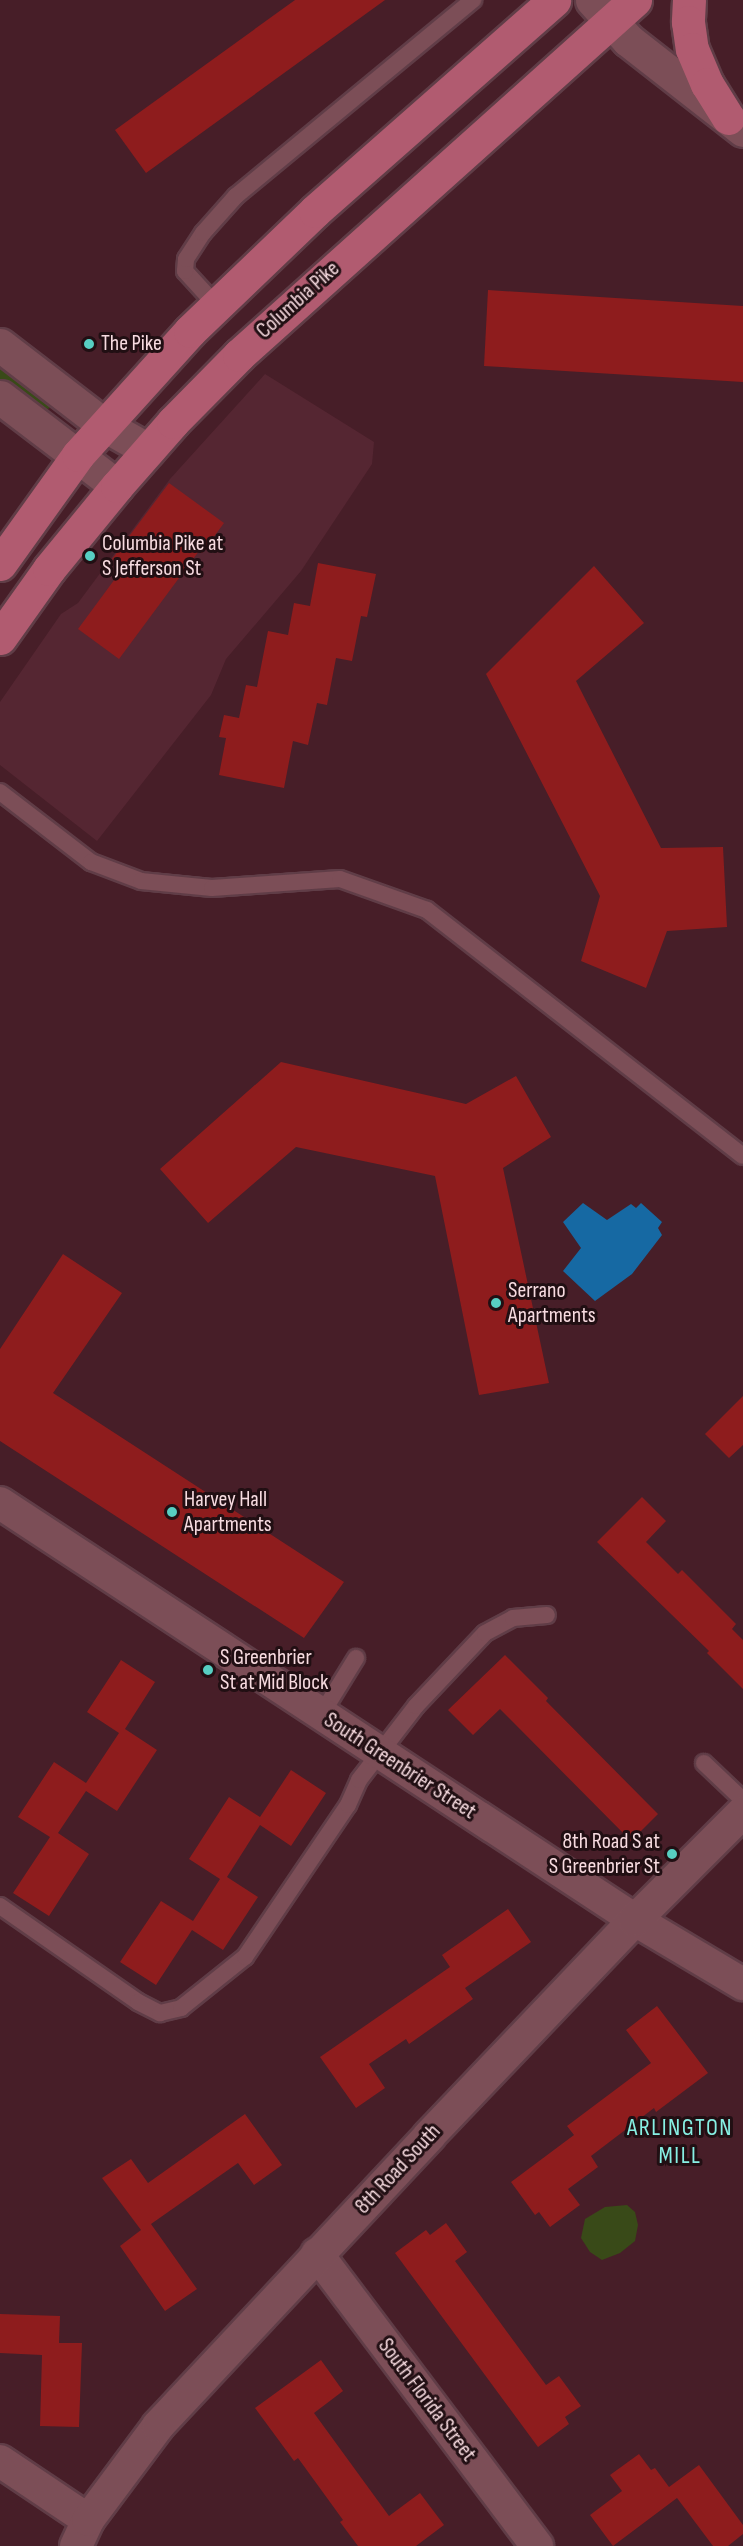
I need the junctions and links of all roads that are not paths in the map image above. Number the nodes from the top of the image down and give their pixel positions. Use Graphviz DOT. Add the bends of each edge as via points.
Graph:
graph roads {
  1 [pos="473,0"];
  2 [pos="554,0"];
  3 [pos="635,0"];
  4 [pos="689,0"];
  5 [pos="601,11"];
  6 [pos="735,124"];
  7 [pos="216,305"];
  8 [pos="0,345"];
  9 [pos="0,397"];
  10 [pos="104,425"];
  11 [pos="148,450"];
  12 [pos="78,455"];
  13 [pos="117,486"];
  14 [pos="0,564"];
  15 [pos="0,638"];
  16 [pos="0,792"];
  17 [pos="743,1156"];
  18 [pos="0,1503"];
  19 [pos="547,1615"];
  20 [pos="356,1658"];
  21 [pos="321,1714"];
  22 [pos="381,1752"];
  23 [pos="704,1763"];
  24 [pos="743,1800"];
  25 [pos="743,1812"];
  26 [pos="0,1906"];
  27 [pos="635,1920"];
  28 [pos="743,1984"];
  29 [pos="317,2254"];
  30 [pos="0,2461"];
  31 [pos="82,2533"];
  32 [pos="537,2546"];
  1 -- 7 [label="lane" via="236,196 203,233 186,259 185,271"];
  2 -- 7 [label="main road" via="294,230"];
  3 -- 5 [label="main road, Columbia Pike"];
  4 -- 6 [label="main road" via="692,49 707,84"];
  5 -- 6 [label="street" via="657,63"];
  5 -- 11 [label="main road, Columbia Pike" via="368,239 259,335"];
  7 -- 10 [label="main road"];
  8 -- 10 [label="street"];
  9 -- 12 [label="street"];
  10 -- 11 [label="street"];
  10 -- 12 [label="main road"];
  11 -- 13 [label="main road, Columbia Pike"];
  12 -- 13 [label="street"];
  12 -- 14 [label="main road"];
  13 -- 15 [label="main road, Columbia Pike" via="49,569"];
  16 -- 17 [label="lane" via="91,862 141,881 212,888 339,879 427,910"];
  18 -- 21 [label="street, South Greenbrier Street"];
  19 -- 22 [label="lane" via="513,1618 485,1634 416,1706"];
  20 -- 21 [label="lane"];
  21 -- 22 [label="street, South Greenbrier Street"];
  22 -- 26 [label="lane" via="245,1957 181,2008 160,2013 138,2002"];
  22 -- 27 [label="street, South Greenbrier Street"];
  23 -- 24 [label="lane"];
  25 -- 27 [label="street, 8th Road South"];
  27 -- 28 [label="street, South Greenbrier Street"];
  27 -- 29 [label="street, 8th Road South"];
  29 -- 31 [label="street, 8th Road South" via="158,2426"];
  29 -- 32 [label="street, South Florida Street"];
  30 -- 31 [label="street"];
}
